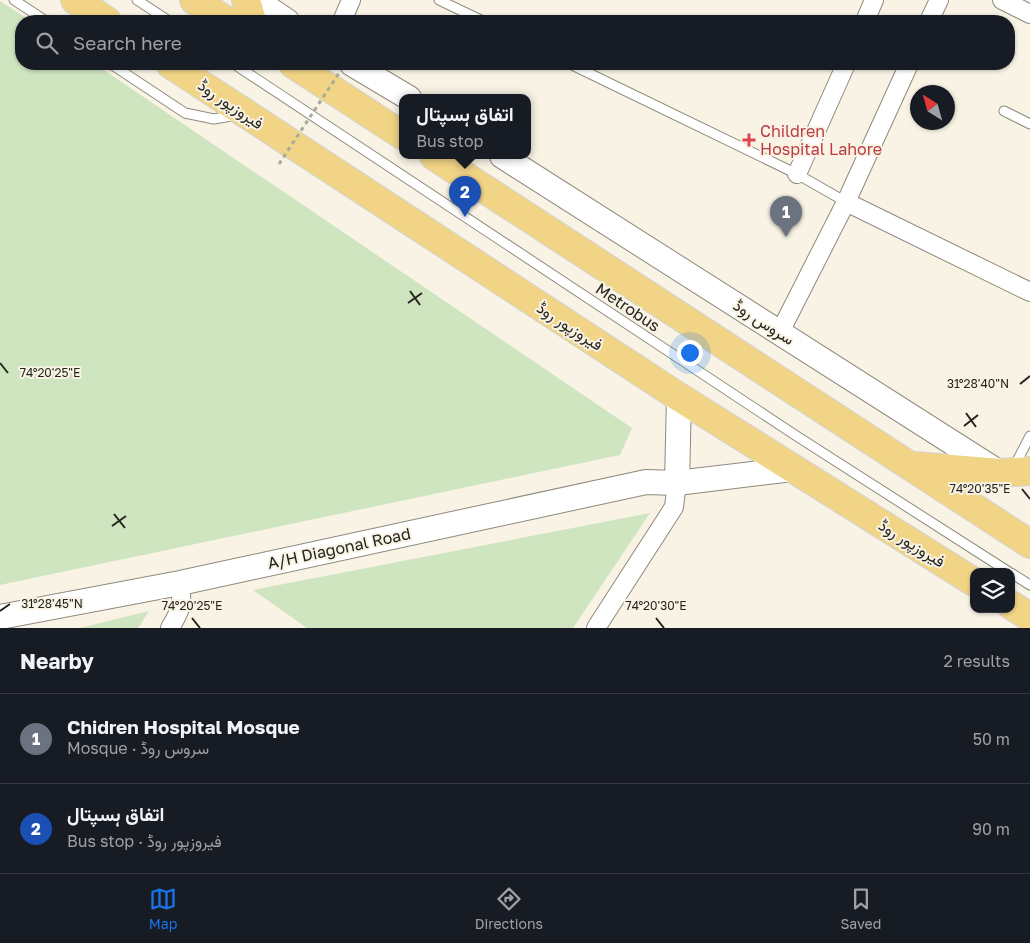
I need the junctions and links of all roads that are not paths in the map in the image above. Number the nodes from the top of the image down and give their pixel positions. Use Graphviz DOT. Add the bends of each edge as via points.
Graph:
graph roads {
  1 [pos="14,0"];
  2 [pos="75,0"];
  3 [pos="137,0"];
  4 [pos="194,0"];
  5 [pos="246,0"];
  6 [pos="256,0"];
  7 [pos="351,0"];
  8 [pos="439,0"];
  9 [pos="874,0"];
  10 [pos="939,0"];
  11 [pos="1002,0"];
  12 [pos="1030,14"];
  13 [pos="37,15"];
  14 [pos="97,15"];
  15 [pos="160,15"];
  16 [pos="218,15"];
  17 [pos="250,15"];
  18 [pos="278,15"];
  19 [pos="345,15"];
  20 [pos="470,15"];
  21 [pos="868,15"];
  22 [pos="932,15"];
  23 [pos="120,70"];
  24 [pos="179,70"];
  25 [pos="243,70"];
  26 [pos="302,70"];
  27 [pos="362,70"];
  28 [pos="582,70"];
  29 [pos="843,70"];
  30 [pos="906,70"];
  31 [pos="402,94"];
  32 [pos="1004,111"];
  33 [pos="244,114"];
  34 [pos="1030,124"];
  35 [pos="399,133"];
  36 [pos="439,159"];
  37 [pos="507,159"];
  38 [pos="797,174"];
  39 [pos="846,202"];
  40 [pos="1030,292"];
  41 [pos="780,332"];
  42 [pos="679,397"];
  43 [pos="1030,436"];
  44 [pos="911,466"];
  45 [pos="793,469"];
  46 [pos="1013,472"];
  47 [pos="677,483"];
  48 [pos="1030,544"];
  49 [pos="1002,568"];
  50 [pos="1015,576"];
  51 [pos="970,580"];
  52 [pos="180,582"];
  53 [pos="1030,586"];
  54 [pos="1015,608"];
  55 [pos="0,617"];
  56 [pos="1030,617"];
  57 [pos="170,628"];
  58 [pos="596,628"];
  1 -- 13 [label="lane"];
  2 -- 14 [label="main road"];
  3 -- 15 [label="lane"];
  4 -- 16 [label="main road"];
  5 -- 17 [label="main road"];
  6 -- 18 [label="street"];
  7 -- 19 [label="street"];
  8 -- 20 [label="lane"];
  9 -- 21 [label="street"];
  10 -- 22 [label="street"];
  11 -- 12 [label="street"];
  23 -- 33 [label="lane" via="185,113 214,119"];
  24 -- 33 [label="main road, فیروزپور روڈ"];
  25 -- 49 [label="lane, Metrobus"];
  26 -- 35 [label="main road"];
  27 -- 31 [label="street"];
  28 -- 38 [label="lane"];
  29 -- 38 [label="street"];
  30 -- 39 [label="street"];
  32 -- 34 [label="lane"];
  33 -- 42 [label="main road, فیروزپور روڈ"];
  36 -- 44 [label="main road"];
  37 -- 41 [label="street, سروس روڈ"];
  38 -- 39 [label="lane"];
  39 -- 40 [label="street"];
  39 -- 41 [label="street"];
  41 -- 46 [label="street, سروس روڈ"];
  42 -- 45 [label="main road, فیروزپور روڈ"];
  42 -- 47 [label="street"];
  43 -- 46 [label="lane"];
  44 -- 46 [label="main road"];
  44 -- 48 [label="main road"];
  45 -- 47 [label="street, A/H Diagonal Road"];
  45 -- 51 [label="main road, فیروزپور روڈ"];
  47 -- 52 [label="street, A/H Diagonal Road" via="646,482"];
  47 -- 58 [label="street" via="674,507"];
  50 -- 53 [label="lane, Metrobus"];
  52 -- 55 [label="street, A/H Diagonal Road"];
  52 -- 57 [label="street" via="181,607"];
  54 -- 56 [label="main road"];
}
